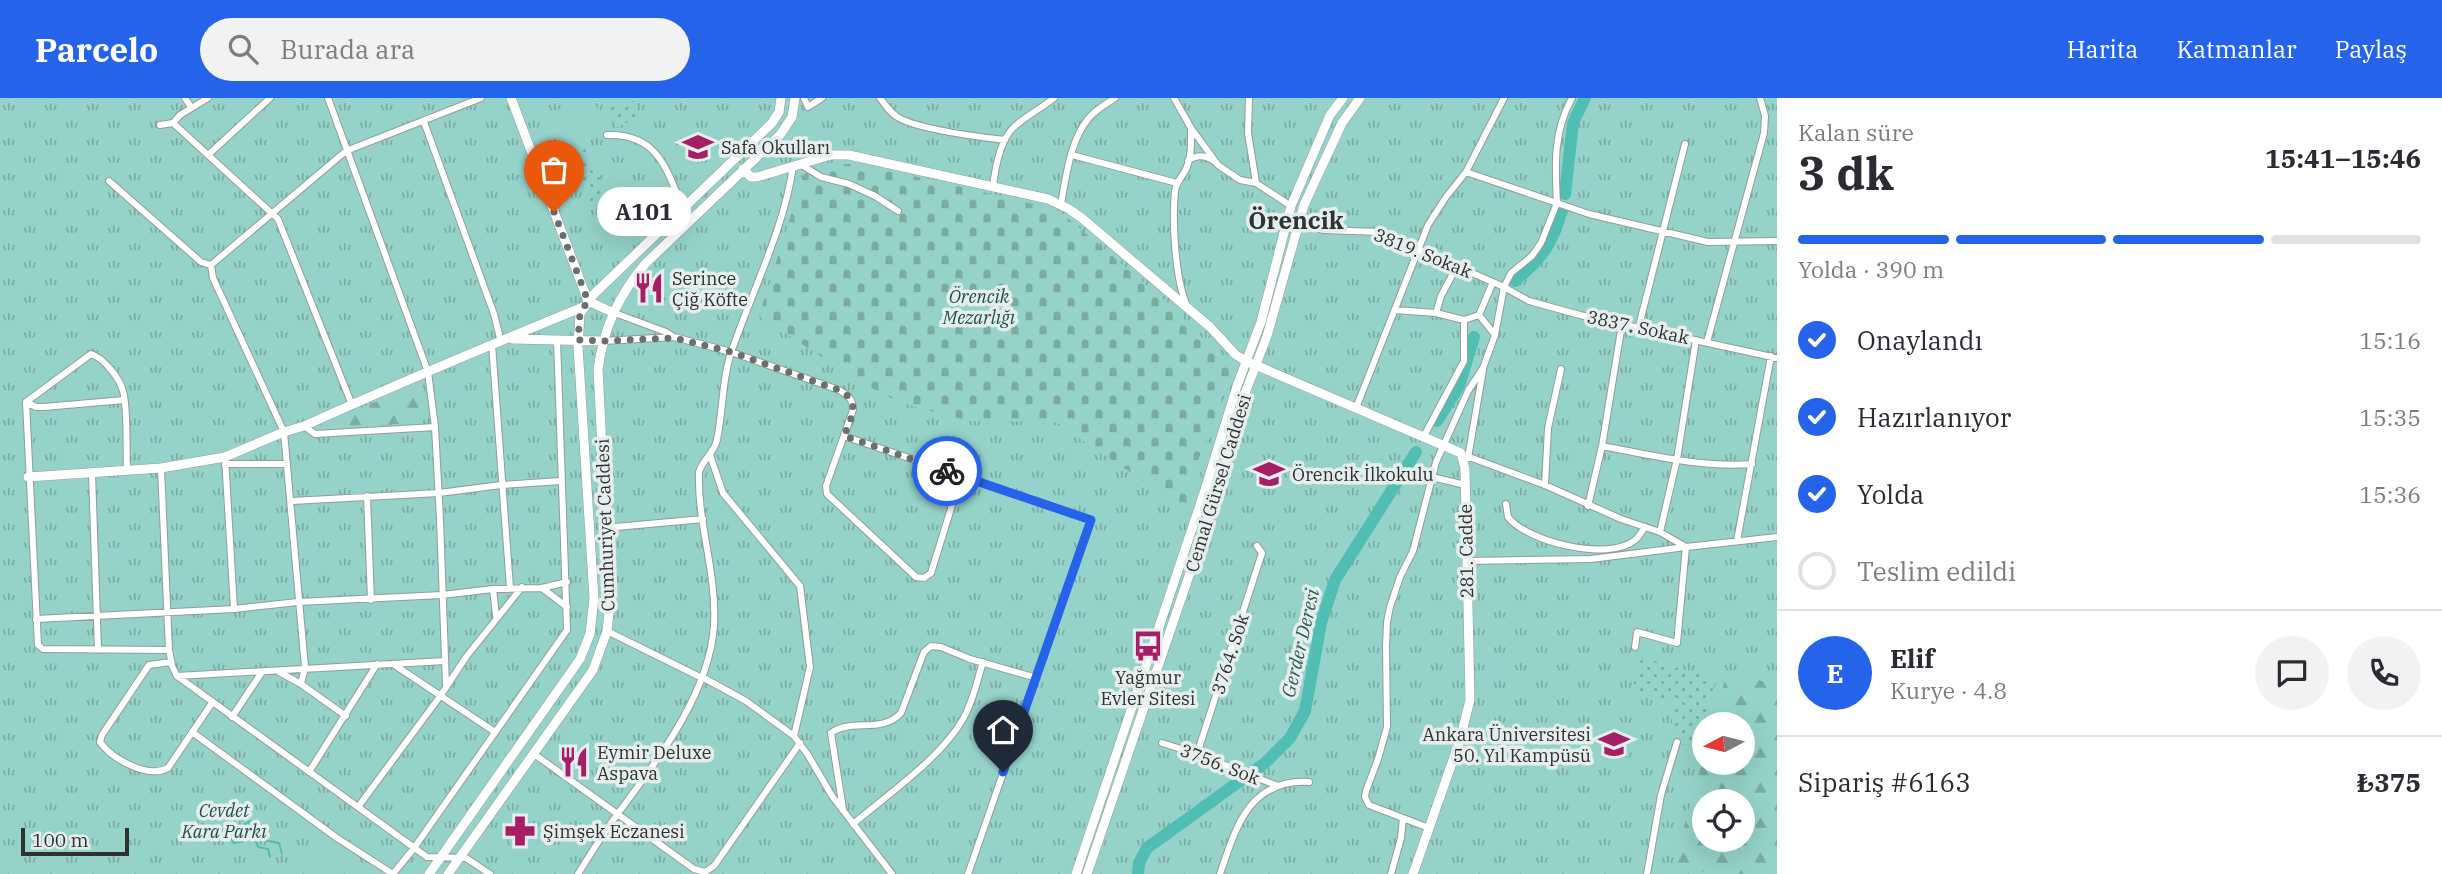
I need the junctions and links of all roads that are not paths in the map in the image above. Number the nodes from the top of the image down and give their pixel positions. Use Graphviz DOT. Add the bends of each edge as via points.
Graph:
graph roads {
  1 [pos="185,98"];
  2 [pos="208,98"];
  3 [pos="270,98"];
  4 [pos="328,98"];
  5 [pos="481,98"];
  6 [pos="512,98"];
  7 [pos="795,98"];
  8 [pos="822,98"];
  9 [pos="880,98"];
  10 [pos="1054,98"];
  11 [pos="1115,98"];
  12 [pos="1174,98"];
  13 [pos="1249,98"];
  14 [pos="1343,98"];
  15 [pos="1360,98"];
  16 [pos="1504,98"];
  17 [pos="1572,98"];
  18 [pos="1760,98"];
  19 [pos="805,100"];
  20 [pos="781,103"];
  21 [pos="191,107"];
  22 [pos="794,110"];
  23 [pos="424,122"];
  24 [pos="173,123"];
  25 [pos="160,125"];
  26 [pos="1191,128"];
  27 [pos="607,135"];
  28 [pos="1005,141"];
  29 [pos="1685,145"];
  30 [pos="746,149"];
  31 [pos="346,151"];
  32 [pos="208,155"];
  33 [pos="1072,155"];
  34 [pos="755,158"];
  35 [pos="1188,161"];
  36 [pos="796,165"];
  37 [pos="1218,165"];
  38 [pos="743,169"];
  39 [pos="723,171"];
  40 [pos="1466,172"];
  41 [pos="732,180"];
  42 [pos="109,181"];
  43 [pos="1256,183"];
  44 [pos="1177,184"];
  45 [pos="993,187"];
  46 [pos="1557,203"];
  47 [pos="1061,204"];
  48 [pos="1291,206"];
  49 [pos="683,209"];
  50 [pos="898,211"];
  51 [pos="272,213"];
  52 [pos="1299,224"];
  53 [pos="1662,232"];
  54 [pos="1777,240"];
  55 [pos="1735,243"];
  56 [pos="1419,248"];
  57 [pos="211,265"];
  58 [pos="1457,266"];
  59 [pos="1493,282"];
  60 [pos="1504,287"];
  61 [pos="586,304"];
  62 [pos="1188,307"];
  63 [pos="1395,310"];
  64 [pos="612,312"];
  65 [pos="1436,313"];
  66 [pos="1479,315"];
  67 [pos="1464,320"];
  68 [pos="1622,324"];
  69 [pos="1639,326"];
  70 [pos="1495,335"];
  71 [pos="674,338"];
  72 [pos="557,339"];
  73 [pos="578,340"];
  74 [pos="1696,340"];
  75 [pos="603,341"];
  76 [pos="501,342"];
  77 [pos="1707,342"];
  78 [pos="731,352"];
  79 [pos="1774,357"];
  80 [pos="1251,363"];
  81 [pos="1483,368"];
  82 [pos="1561,369"];
  83 [pos="428,372"];
  84 [pos="124,400"];
  85 [pos="26,402"];
  86 [pos="352,405"];
  87 [pos="1356,408"];
  88 [pos="304,426"];
  89 [pos="435,427"];
  90 [pos="284,432"];
  91 [pos="844,436"];
  92 [pos="1424,436"];
  93 [pos="1445,445"];
  94 [pos="1602,446"];
  95 [pos="710,455"];
  96 [pos="1466,458"];
  97 [pos="1677,459"];
  98 [pos="225,461"];
  99 [pos="286,464"];
  100 [pos="1752,464"];
  101 [pos="161,468"];
  102 [pos="127,470"];
  103 [pos="92,473"];
  104 [pos="961,476"];
  105 [pos="28,477"];
  106 [pos="1432,477"];
  107 [pos="561,481"];
  108 [pos="502,485"];
  109 [pos="1465,485"];
  110 [pos="1545,485"];
  111 [pos="439,493"];
  112 [pos="367,496"];
  113 [pos="292,501"];
  114 [pos="1506,504"];
  115 [pos="1588,506"];
  116 [pos="703,519"];
  117 [pos="1645,527"];
  118 [pos="605,528"];
  119 [pos="1660,532"];
  120 [pos="1777,537"];
  121 [pos="1737,541"];
  122 [pos="1257,547"];
  123 [pos="1686,547"];
  124 [pos="1466,561"];
  125 [pos="567,582"];
  126 [pos="522,587"];
  127 [pos="510,588"];
  128 [pos="542,588"];
  129 [pos="493,589"];
  130 [pos="442,595"];
  131 [pos="371,600"];
  132 [pos="298,602"];
  133 [pos="567,607"];
  134 [pos="233,608"];
  135 [pos="167,613"];
  136 [pos="97,615"];
  137 [pos="496,616"];
  138 [pos="36,619"];
  139 [pos="607,631"];
  140 [pos="1635,647"];
  141 [pos="98,649"];
  142 [pos="169,650"];
  143 [pos="444,661"];
  144 [pos="171,662"];
  145 [pos="983,662"];
  146 [pos="391,663"];
  147 [pos="377,664"];
  148 [pos="305,667"];
  149 [pos="278,671"];
  150 [pos="262,672"];
  151 [pos="177,676"];
  152 [pos="702,678"];
  153 [pos="1037,678"];
  154 [pos="301,684"];
  155 [pos="446,685"];
  156 [pos="441,695"];
  157 [pos="212,703"];
  158 [pos="346,716"];
  159 [pos="232,717"];
  160 [pos="192,732"];
  161 [pos="495,733"];
  162 [pos="794,736"];
  163 [pos="1677,741"];
  164 [pos="800,743"];
  165 [pos="1162,743"];
  166 [pos="534,754"];
  167 [pos="1197,754"];
  168 [pos="309,772"];
  169 [pos="1309,782"];
  170 [pos="1278,786"];
  171 [pos="358,807"];
  172 [pos="842,809"];
  173 [pos="617,814"];
  174 [pos="1403,818"];
  175 [pos="853,824"];
  176 [pos="1429,828"];
  177 [pos="414,848"];
  178 [pos="460,857"];
  179 [pos="440,858"];
  180 [pos="704,873"];
  181 [pos="429,874"];
  182 [pos="448,874"];
  183 [pos="490,874"];
  184 [pos="578,874"];
  185 [pos="892,874"];
  186 [pos="968,874"];
  187 [pos="1076,874"];
  188 [pos="1087,874"];
  189 [pos="1220,874"];
  190 [pos="1391,874"];
  191 [pos="1413,874"];
  192 [pos="1647,874"];
  1 -- 21 [label="street"];
  2 -- 21 [label="street"];
  3 -- 32 [label="street"];
  4 -- 31 [label="street"];
  5 -- 23 [label="street"];
  6 -- 61 [label="street"];
  7 -- 22 [label="street"];
  8 -- 19 [label="street" via="808,107"];
  9 -- 28 [label="street" via="890,111 908,121"];
  10 -- 28 [label="street" via="1013,128"];
  11 -- 33 [label="street" via="1089,118"];
  12 -- 26 [label="street"];
  13 -- 43 [label="street" via="1248,133"];
  14 -- 48 [label="street, Cemal Gürsel Caddesi" via="1330,115"];
  15 -- 52 [label="street, Cemal Gürsel Caddesi" via="1342,122"];
  16 -- 40 [label="street"];
  17 -- 46 [label="street" via="1557,139"];
  18 -- 55 [label="street" via="1764,133"];
  19 -- 22 [label="street"];
  20 -- 22 [label="street"];
  20 -- 30 [label="street" via="772,123"];
  21 -- 24 [label="street"];
  22 -- 34 [label="street, Cumhuriyet Caddesi" via="787,127"];
  23 -- 31 [label="street"];
  23 -- 76 [label="street"];
  24 -- 25 [label="street"];
  24 -- 32 [label="street"];
  26 -- 35 [label="street"];
  26 -- 37 [label="street"];
  27 -- 49 [label="street" via="642,142 659,154"];
  28 -- 45 [label="street"];
  29 -- 53 [label="street"];
  30 -- 34 [label="street"];
  30 -- 39 [label="street"];
  31 -- 51 [label="street"];
  31 -- 83 [label="street"];
  32 -- 51 [label="street"];
  33 -- 44 [label="street"];
  33 -- 47 [label="street"];
  34 -- 38 [label="street, Cumhuriyet Caddesi"];
  35 -- 37 [label="street" via="1201,156"];
  35 -- 44 [label="street"];
  36 -- 38 [label="street" via="757,177"];
  36 -- 45 [label="street" via="849,155"];
  36 -- 50 [label="street" via="849,184"];
  36 -- 78 [label="street"];
  37 -- 43 [label="street" via="1240,180"];
  38 -- 41 [label="street, Cumhuriyet Caddesi"];
  39 -- 41 [label="street"];
  39 -- 49 [label="street"];
  40 -- 46 [label="street"];
  40 -- 56 [label="street" via="1428,225"];
  41 -- 64 [label="street, Cumhuriyet Caddesi" via="646,263"];
  42 -- 57 [label="street" via="201,262"];
  43 -- 48 [label="street"];
  44 -- 62 [label="street" via="1177,268"];
  45 -- 47 [label="street"];
  46 -- 53 [label="street"];
  46 -- 60 [label="street" via="1541,243 1511,273"];
  47 -- 62 [label="street"];
  48 -- 80 [label="street, Cemal Gürsel Caddesi"];
  49 -- 61 [label="street"];
  51 -- 57 [label="street"];
  51 -- 86 [label="street"];
  52 -- 56 [label="street, 3819. Sokak" via="1379,232"];
  52 -- 80 [label="street, Cemal Gürsel Caddesi" via="1267,336"];
  53 -- 55 [label="street"];
  53 -- 69 [label="street"];
  54 -- 55 [label="street"];
  55 -- 77 [label="street"];
  56 -- 58 [label="street, 3819. Sokak"];
  56 -- 63 [label="street"];
  57 -- 90 [label="street"];
  58 -- 59 [label="street, 3819. Sokak"];
  58 -- 65 [label="street"];
  59 -- 60 [label="street, 3819. Sokak"];
  59 -- 66 [label="street"];
  60 -- 68 [label="street, 3837. Sokak" via="1529,301"];
  60 -- 70 [label="street"];
  61 -- 64 [label="street"];
  61 -- 73 [label="street, Cumhuriyet Caddesi" via="579,319"];
  61 -- 76 [label="street"];
  62 -- 80 [label="street"];
  63 -- 65 [label="street"];
  63 -- 87 [label="street"];
  64 -- 71 [label="street"];
  64 -- 75 [label="street, Cumhuriyet Caddesi"];
  65 -- 67 [label="street"];
  66 -- 67 [label="street"];
  66 -- 70 [label="street"];
  67 -- 92 [label="street" via="1464,361"];
  68 -- 69 [label="street, 3837. Sokak"];
  68 -- 94 [label="street"];
  69 -- 74 [label="street, 3837. Sokak"];
  70 -- 81 [label="street"];
  71 -- 75 [label="street"];
  71 -- 78 [label="street"];
  72 -- 73 [label="street"];
  72 -- 76 [label="street"];
  72 -- 107 [label="street"];
  73 -- 75 [label="street"];
  73 -- 179 [label="street, Cumhuriyet Caddesi" via="594,598 590,634 580,659"];
  74 -- 77 [label="street, 3837. Sokak"];
  74 -- 97 [label="street"];
  75 -- 118 [label="street, Cumhuriyet Caddesi" via="598,369"];
  76 -- 83 [label="street"];
  76 -- 108 [label="street"];
  77 -- 79 [label="street, 3837. Sokak"];
  78 -- 91 [label="street" via="845,393 853,405"];
  78 -- 95 [label="street" via="717,441"];
  79 -- 100 [label="street"];
  80 -- 87 [label="street"];
  80 -- 187 [label="street, Cemal Gürsel Caddesi"];
  80 -- 188 [label="street, Cemal Gürsel Caddesi" via="1219,488"];
  81 -- 93 [label="street"];
  81 -- 96 [label="street"];
  82 -- 110 [label="street" via="1548,428"];
  83 -- 86 [label="street"];
  83 -- 89 [label="street"];
  84 -- 85 [label="street" via="44,407"];
  84 -- 85 [label="street" via="118,382 92,354"];
  84 -- 102 [label="street"];
  85 -- 105 [label="street"];
  86 -- 88 [label="street"];
  87 -- 92 [label="street"];
  88 -- 89 [label="street" via="315,434"];
  88 -- 90 [label="street"];
  89 -- 111 [label="street"];
  90 -- 98 [label="street"];
  90 -- 99 [label="street"];
  91 -- 104 [label="street"];
  91 -- 104 [label="street" via="827,494 916,577 932,573"];
  92 -- 93 [label="street"];
  93 -- 96 [label="street"];
  93 -- 106 [label="street"];
  94 -- 97 [label="street"];
  94 -- 115 [label="street"];
  95 -- 116 [label="street" via="699,472"];
  95 -- 162 [label="street" via="723,493 800,586 810,667"];
  96 -- 109 [label="street, 281. Cadde"];
  96 -- 110 [label="street"];
  97 -- 100 [label="street"];
  97 -- 119 [label="street"];
  98 -- 99 [label="street"];
  98 -- 101 [label="street"];
  98 -- 134 [label="street"];
  99 -- 113 [label="street"];
  100 -- 121 [label="street"];
  101 -- 102 [label="street"];
  101 -- 135 [label="street"];
  102 -- 103 [label="street"];
  103 -- 105 [label="street"];
  103 -- 136 [label="street"];
  104 -- 153 [label="street" via="1091,520"];
  105 -- 138 [label="street"];
  106 -- 109 [label="street"];
  106 -- 174 [label="street" via="1413,551 1387,622 1387,727 1365,797 1369,806"];
  107 -- 108 [label="street"];
  107 -- 125 [label="street"];
  108 -- 111 [label="street"];
  108 -- 127 [label="street"];
  109 -- 124 [label="street, 281. Cadde"];
  110 -- 115 [label="street"];
  111 -- 112 [label="street"];
  111 -- 130 [label="street"];
  112 -- 113 [label="street"];
  112 -- 131 [label="street"];
  113 -- 132 [label="street"];
  114 -- 117 [label="street" via="1508,517 1522,530 1587,549 1608,550 1632,543"];
  115 -- 117 [label="street"];
  116 -- 118 [label="street"];
  116 -- 152 [label="street" via="714,619"];
  117 -- 119 [label="street"];
  118 -- 139 [label="street, Cumhuriyet Caddesi" via="610,604"];
  119 -- 123 [label="street"];
  120 -- 121 [label="street"];
  121 -- 123 [label="street"];
  122 -- 167 [label="street, 3764. Sok" via="1262,554"];
  123 -- 124 [label="street" via="1591,559"];
  123 -- 140 [label="street" via="1678,643 1637,632"];
  124 -- 176 [label="street, 281. Cadde" via="1470,700"];
  125 -- 128 [label="street"];
  125 -- 133 [label="street"];
  126 -- 127 [label="street"];
  126 -- 128 [label="street"];
  126 -- 137 [label="street"];
  127 -- 129 [label="street"];
  128 -- 133 [label="street"];
  129 -- 130 [label="street"];
  129 -- 137 [label="street"];
  130 -- 131 [label="street"];
  130 -- 143 [label="street"];
  131 -- 132 [label="street"];
  132 -- 134 [label="street"];
  132 -- 148 [label="street"];
  133 -- 161 [label="street" via="563,637"];
  134 -- 135 [label="street"];
  135 -- 136 [label="street"];
  135 -- 142 [label="street"];
  136 -- 138 [label="street"];
  136 -- 141 [label="street"];
  137 -- 155 [label="street"];
  138 -- 141 [label="street" via="40,648"];
  139 -- 152 [label="street"];
  139 -- 166 [label="street, Cumhuriyet Caddesi" via="593,670"];
  141 -- 142 [label="street"];
  142 -- 144 [label="street"];
  143 -- 146 [label="street"];
  143 -- 155 [label="street"];
  144 -- 151 [label="street"];
  144 -- 160 [label="street" via="149,665 100,742 139,770 162,771"];
  145 -- 153 [label="street"];
  145 -- 172 [label="street" via="931,646 924,652 895,720 834,730 831,738"];
  145 -- 175 [label="street" via="967,710 952,735"];
  146 -- 147 [label="street"];
  146 -- 156 [label="street"];
  147 -- 148 [label="street"];
  147 -- 158 [label="street"];
  148 -- 149 [label="street"];
  148 -- 154 [label="street"];
  149 -- 150 [label="street"];
  149 -- 154 [label="street"];
  150 -- 151 [label="street"];
  150 -- 159 [label="street"];
  151 -- 157 [label="street"];
  152 -- 162 [label="street" via="746,701"];
  152 -- 173 [label="street" via="666,745"];
  153 -- 186 [label="street"];
  154 -- 158 [label="street"];
  155 -- 156 [label="street"];
  156 -- 161 [label="street"];
  156 -- 171 [label="street"];
  157 -- 159 [label="street"];
  157 -- 160 [label="street"];
  158 -- 168 [label="street"];
  159 -- 168 [label="street"];
  160 -- 177 [label="street" via="393,874"];
  161 -- 177 [label="street"];
  162 -- 164 [label="street"];
  163 -- 192 [label="street" via="1661,795"];
  164 -- 172 [label="street"];
  164 -- 180 [label="street" via="714,866"];
  165 -- 167 [label="street, 3756. Sok"];
  166 -- 173 [label="street"];
  166 -- 178 [label="street, Cumhuriyet Caddesi"];
  167 -- 170 [label="street, 3756. Sok"];
  168 -- 171 [label="street"];
  169 -- 170 [label="street"];
  170 -- 189 [label="street" via="1240,818"];
  171 -- 177 [label="street"];
  172 -- 175 [label="street"];
  173 -- 180 [label="street"];
  173 -- 184 [label="street"];
  174 -- 176 [label="street"];
  174 -- 190 [label="street"];
  175 -- 185 [label="street"];
  176 -- 191 [label="street, 281. Cadde"];
  177 -- 179 [label="street" via="427,858"];
  178 -- 179 [label="street"];
  178 -- 182 [label="street, Cumhuriyet Caddesi"];
  178 -- 183 [label="street"];
  179 -- 181 [label="street, Cumhuriyet Caddesi"];
}
